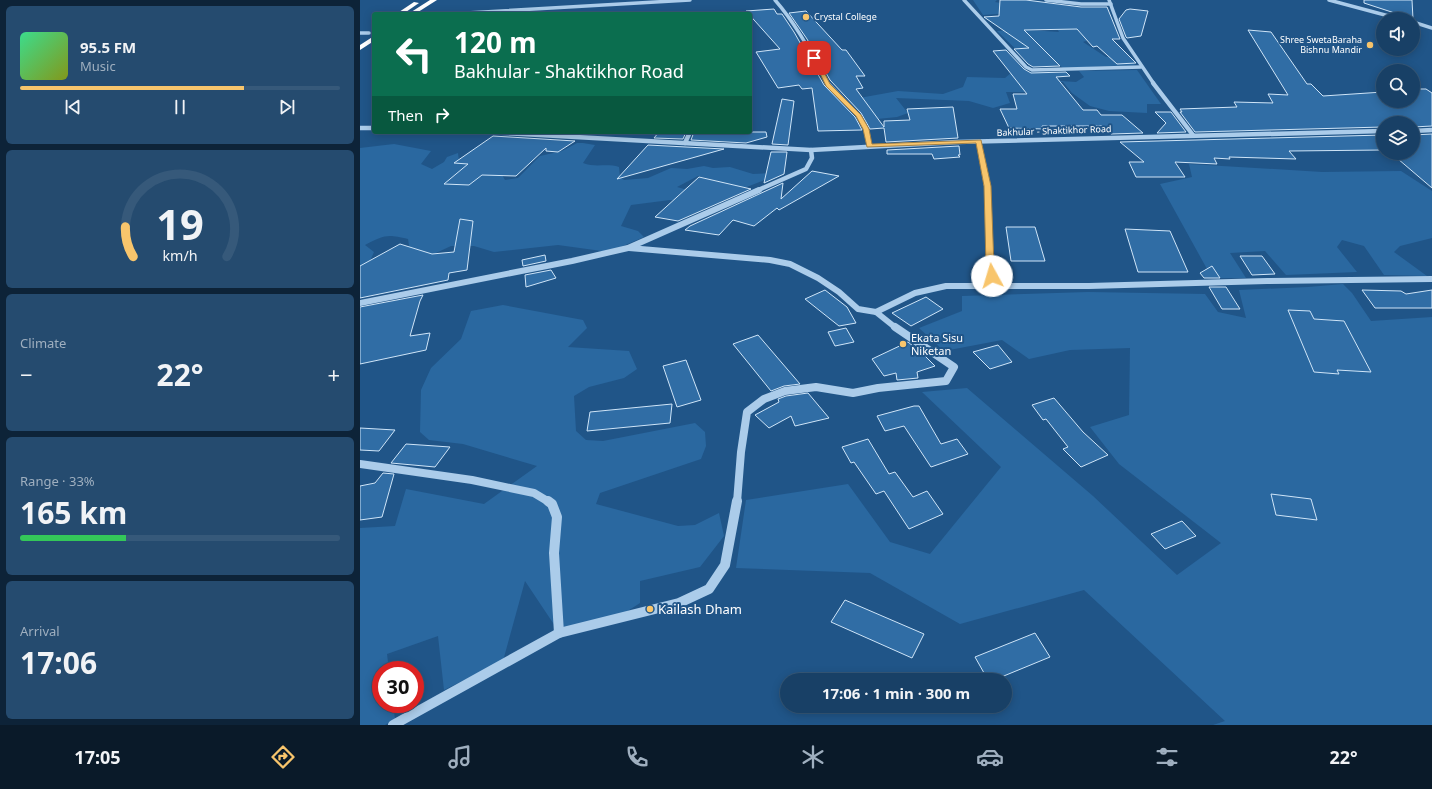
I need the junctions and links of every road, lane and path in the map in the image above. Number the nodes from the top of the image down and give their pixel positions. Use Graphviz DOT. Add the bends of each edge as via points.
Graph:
graph roads {
  1 [pos="421,0"];
  2 [pos="434,0"];
  3 [pos="690,0"];
  4 [pos="775,0"];
  5 [pos="964,0"];
  6 [pos="1046,0"];
  7 [pos="1329,0"];
  8 [pos="1110,2"];
  9 [pos="402,12"];
  10 [pos="414,12"];
  11 [pos="483,12"];
  12 [pos="1376,13"];
  13 [pos="1420,24"];
  14 [pos="1432,28"];
  15 [pos="360,33"];
  16 [pos="372,34"];
  17 [pos="360,39"];
  18 [pos="360,48"];
  19 [pos="1141,66"];
  20 [pos="360,128"];
  21 [pos="372,128"];
  22 [pos="1432,130"];
  23 [pos="1376,131"];
  24 [pos="1420,131"];
  25 [pos="564,134"];
  26 [pos="689,134"];
  27 [pos="1193,135"];
  28 [pos="979,142"];
  29 [pos="685,143"];
  30 [pos="869,146"];
  31 [pos="811,150"];
  32 [pos="628,248"];
  33 [pos="1432,279"];
  34 [pos="993,286"];
  35 [pos="360,303"];
  36 [pos="876,312"];
  37 [pos="360,464"];
  38 [pos="559,633"];
  39 [pos="393,725"];
  1 -- 9 [label="highway"];
  2 -- 10 [label="highway"];
  3 -- 11 [label="street"];
  4 -- 30 [label="street" via="807,44 828,85 858,115 866,129"];
  5 -- 19 [label="street" via="1026,67 1032,70"];
  6 -- 8 [label="street" via="1081,4"];
  7 -- 12 [label="street"];
  8 -- 19 [label="street" via="1123,38"];
  13 -- 14 [label="street"];
  15 -- 16 [label="street"];
  16 -- 17 [label="highway"];
  16 -- 18 [label="highway"];
  19 -- 27 [label="street"];
  20 -- 21 [label="street"];
  22 -- 24 [label="street"];
  23 -- 27 [label="street, Bakhular - Shaktikhor Road"];
  25 -- 29 [label="street, Bakhular - Shaktikhor Road"];
  26 -- 29 [label="street"];
  27 -- 28 [label="street, Bakhular - Shaktikhor Road"];
  28 -- 30 [label="street, Bakhular - Shaktikhor Road"];
  28 -- 34 [label="street" via="987,186"];
  29 -- 31 [label="street, Bakhular - Shaktikhor Road"];
  30 -- 31 [label="street, Bakhular - Shaktikhor Road"];
  31 -- 32 [label="street" via="812,158 806,169"];
  32 -- 35 [label="street"];
  32 -- 36 [label="street" via="770,260 790,264 818,278 858,309"];
  33 -- 34 [label="street"];
  34 -- 36 [label="street" via="946,286 915,293"];
  36 -- 38 [label="street" via="954,367 946,381 853,392 816,387 785,391 764,399 747,412 737,505 725,565 709,589 679,603"];
  37 -- 38 [label="street" via="534,493 552,504 557,517 554,554"];
  38 -- 39 [label="street"];
}
